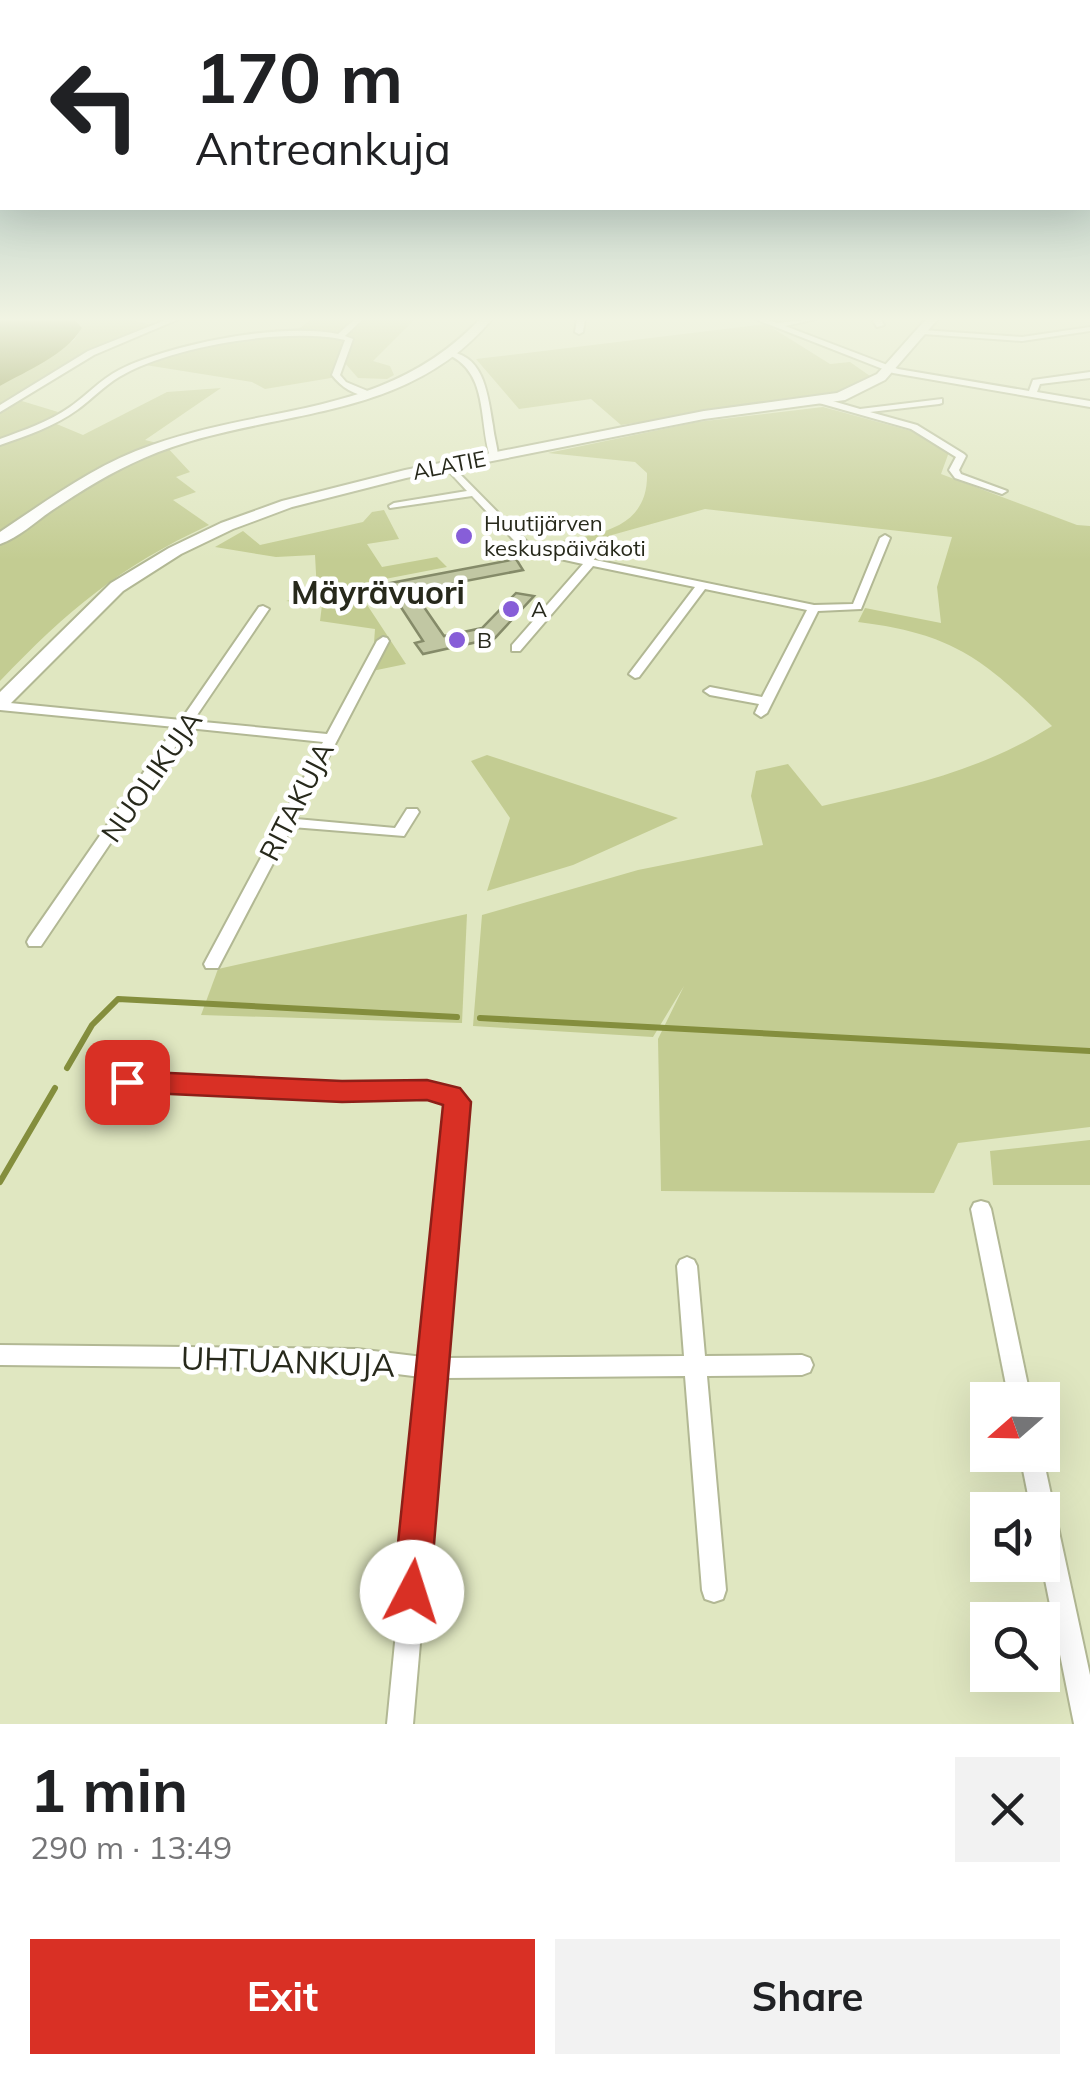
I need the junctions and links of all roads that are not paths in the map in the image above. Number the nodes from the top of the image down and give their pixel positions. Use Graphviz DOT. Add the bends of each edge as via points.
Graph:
graph roads {
  1 [pos="83,399"];
  2 [pos="350,399"];
  3 [pos="482,399"];
  4 [pos="827,399"];
  5 [pos="1064,399"];
  6 [pos="822,401"];
  7 [pos="939,402"];
  8 [pos="1090,404"];
  9 [pos="849,412"];
  10 [pos="0,442"];
  11 [pos="495,456"];
  12 [pos="448,465"];
  13 [pos="1002,491"];
  14 [pos="473,494"];
  15 [pos="394,506"];
  16 [pos="885,538"];
  17 [pos="0,539"];
  18 [pos="590,563"];
  19 [pos="702,585"];
  20 [pos="814,608"];
  21 [pos="263,609"];
  22 [pos="382,640"];
  23 [pos="516,648"];
  24 [pos="636,674"];
  25 [pos="710,691"];
  26 [pos="0,704"];
  27 [pos="189,722"];
  28 [pos="328,738"];
  29 [pos="412,812"];
  30 [pos="286,822"];
  31 [pos="36,942"];
  32 [pos="212,964"];
  33 [pos="127,1082"];
  34 [pos="981,1209"];
  35 [pos="686,1266"];
  36 [pos="0,1356"];
  37 [pos="695,1366"];
  38 [pos="802,1366"];
  39 [pos="432,1368"];
  40 [pos="1016,1382"];
  41 [pos="1035,1472"];
  42 [pos="714,1590"];
  43 [pos="400,1724"];
  44 [pos="1086,1724"];
  1 -- 10 [label="street" via="60,417"];
  2 -- 17 [label="street" via="157,447"];
  3 -- 11 [label="street"];
  4 -- 6 [label="street, ALATIE"];
  5 -- 8 [label="street"];
  6 -- 9 [label="street"];
  6 -- 11 [label="street, ALATIE" via="704,415"];
  7 -- 9 [label="street"];
  9 -- 13 [label="street" via="922,430 962,456 954,470 958,476"];
  11 -- 12 [label="street, ALATIE"];
  12 -- 14 [label="street"];
  12 -- 26 [label="street, ALATIE" via="287,504 174,551 86,613"];
  14 -- 15 [label="street"];
  14 -- 18 [label="street" via="528,549"];
  16 -- 20 [label="street" via="857,607"];
  18 -- 19 [label="street"];
  18 -- 23 [label="street"];
  19 -- 20 [label="street"];
  19 -- 24 [label="street"];
  20 -- 25 [label="street" via="763,707"];
  21 -- 27 [label="street, NUOLIKUJA"];
  22 -- 28 [label="street, RITAKUJA"];
  26 -- 27 [label="street"];
  27 -- 28 [label="street"];
  27 -- 31 [label="street, NUOLIKUJA"];
  28 -- 30 [label="street, RITAKUJA"];
  29 -- 30 [label="street" via="399,833"];
  30 -- 32 [label="street, RITAKUJA"];
  33 -- 39 [label="street" via="450,1095 457,1102"];
  34 -- 40 [label="street"];
  35 -- 37 [label="street"];
  36 -- 39 [label="street, UHTUANKUJA" via="357,1359"];
  37 -- 38 [label="street, UHTUANKUJA"];
  37 -- 39 [label="street, UHTUANKUJA"];
  37 -- 42 [label="street"];
  39 -- 43 [label="street"];
  41 -- 44 [label="street"];
}
